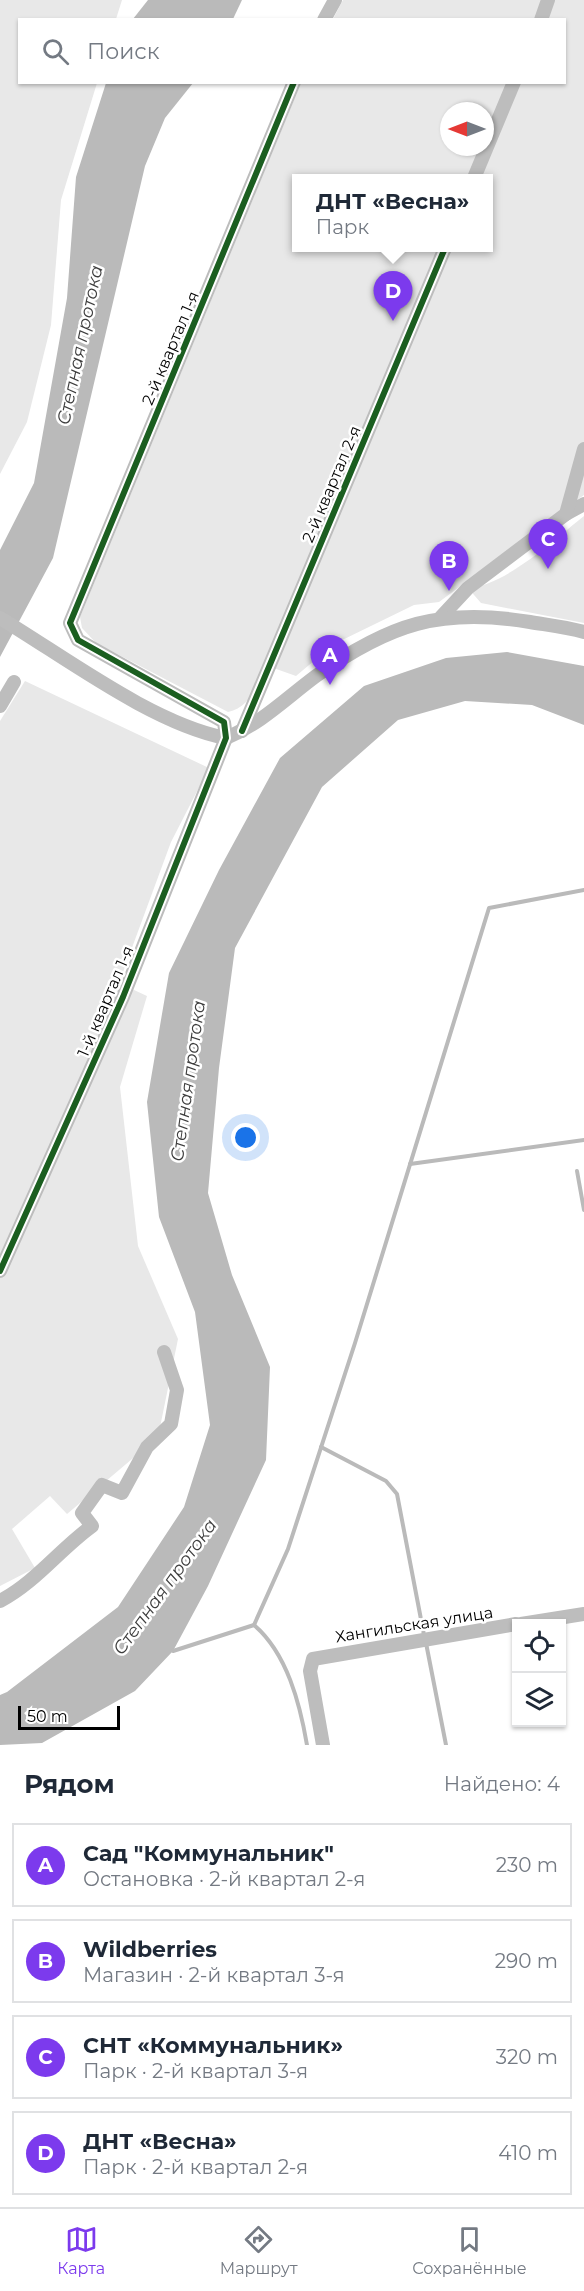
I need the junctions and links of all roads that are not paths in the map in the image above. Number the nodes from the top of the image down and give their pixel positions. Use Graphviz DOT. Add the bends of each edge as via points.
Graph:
graph roads {
  1 [pos="334,0"];
  2 [pos="548,0"];
  3 [pos="325,18"];
  4 [pos="542,18"];
  5 [pos="293,84"];
  6 [pos="513,84"];
  7 [pos="476,174"];
  8 [pos="443,252"];
  9 [pos="584,449"];
  10 [pos="584,504"];
  11 [pos="566,514"];
  12 [pos="441,617"];
  13 [pos="0,618"];
  14 [pos="584,632"];
  15 [pos="14,682"];
  16 [pos="0,706"];
  17 [pos="242,731"];
  18 [pos="226,738"];
  19 [pos="0,1270"];
  20 [pos="164,1352"];
  21 [pos="0,1601"];
  22 [pos="584,1614"];
  23 [pos="549,1619"];
  24 [pos="512,1625"];
  25 [pos="323,1745"];
  1 -- 3 [label="street"];
  2 -- 4 [label="street"];
  5 -- 18 [label="street, 2-й квартал 1-я" via="70,623 78,640 224,722"];
  6 -- 7 [label="street"];
  8 -- 17 [label="street, 2-й квартал 2-я"];
  9 -- 11 [label="street"];
  10 -- 11 [label="street"];
  11 -- 12 [label="street" via="468,588"];
  12 -- 14 [label="street" via="490,615"];
  12 -- 17 [label="street" via="381,637 342,658 278,709"];
  13 -- 18 [label="street" via="122,694 202,734"];
  15 -- 16 [label="street"];
  17 -- 18 [label="street"];
  18 -- 19 [label="street, 1-й квартал 1-я" via="123,997"];
  20 -- 21 [label="street" via="177,1390 171,1424 147,1447 122,1493 102,1485 82,1513 92,1526 67,1544 45,1570"];
  22 -- 23 [label="street"];
  24 -- 25 [label="street, Хангильская улица" via="317,1656 309,1665"];
}
